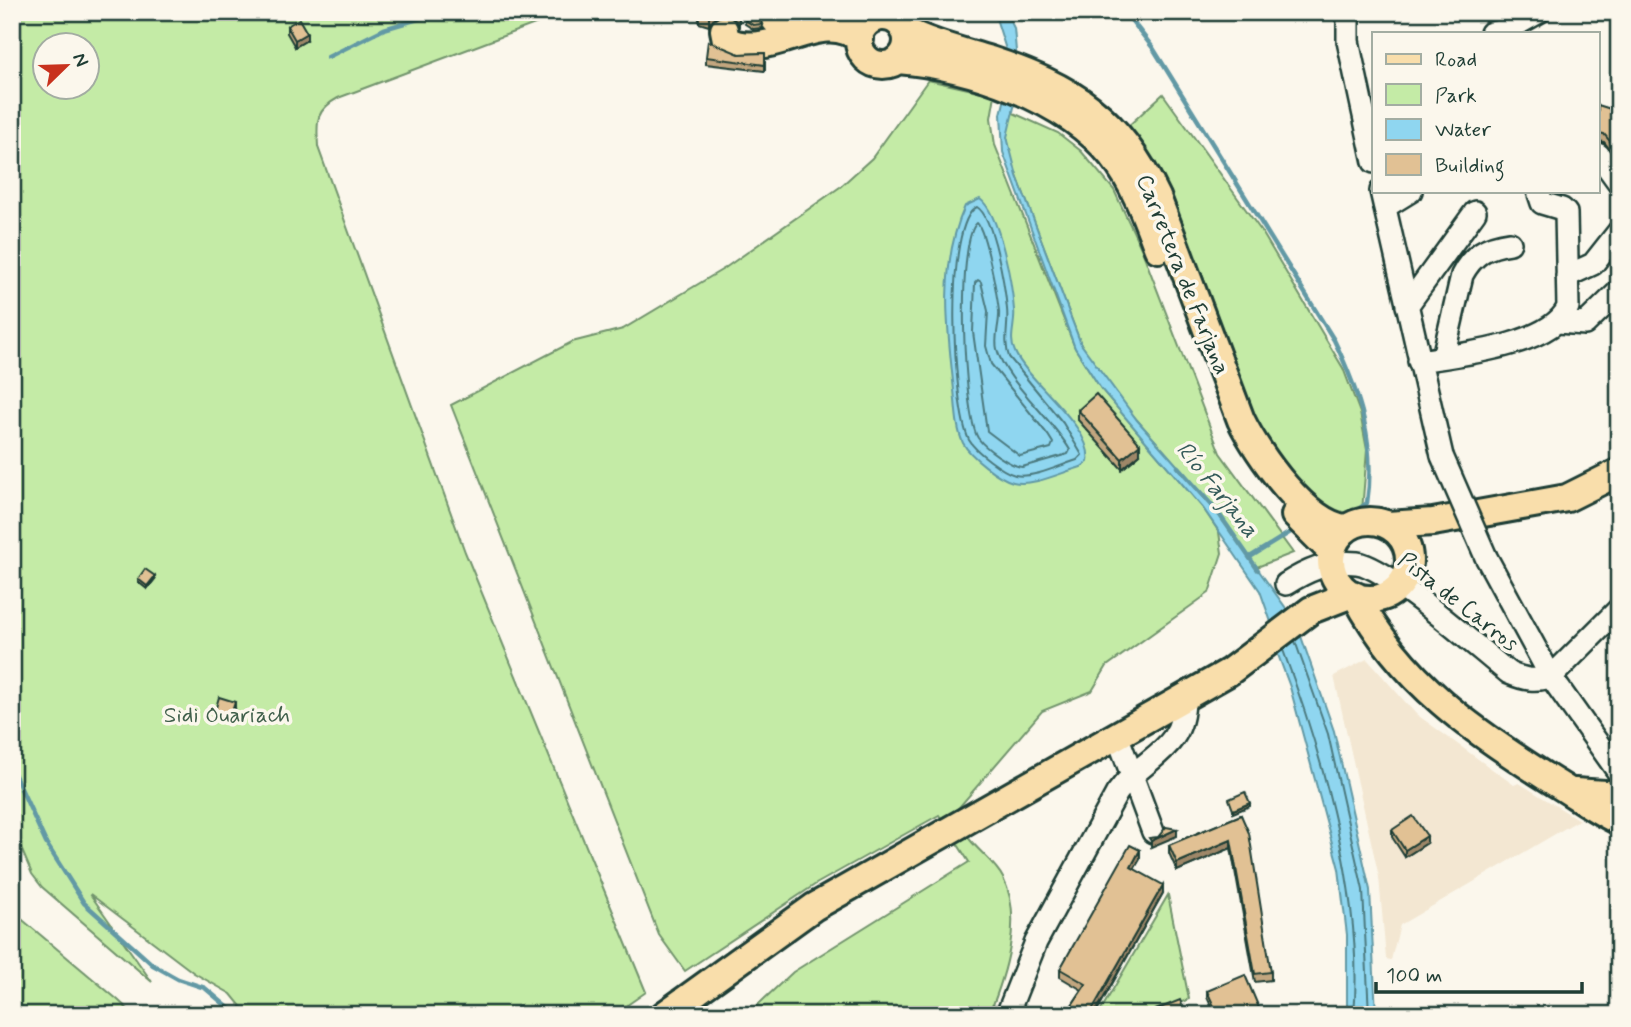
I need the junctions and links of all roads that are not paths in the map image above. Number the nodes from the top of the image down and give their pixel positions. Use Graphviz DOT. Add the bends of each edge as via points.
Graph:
graph roads {
  1 [pos="1348,12"];
  2 [pos="784,24"];
  3 [pos="864,24"];
  4 [pos="724,30"];
  5 [pos="904,30"];
  6 [pos="898,60"];
  7 [pos="996,72"];
  8 [pos="1369,115"];
  9 [pos="1372,143"];
  10 [pos="1600,157"];
  11 [pos="1619,183"];
  12 [pos="1407,192"];
  13 [pos="1538,192"];
  14 [pos="1383,199"];
  15 [pos="1475,212"];
  16 [pos="1619,231"];
  17 [pos="1510,243"];
  18 [pos="1567,276"];
  19 [pos="1619,291"];
  20 [pos="1407,306"];
  21 [pos="1558,322"];
  22 [pos="1443,357"];
  23 [pos="1419,361"];
  24 [pos="1619,472"];
  25 [pos="1313,522"];
  26 [pos="1433,522"];
  27 [pos="1388,525"];
  28 [pos="1347,528"];
  29 [pos="1408,553"];
  30 [pos="1332,562"];
  31 [pos="1286,584"];
  32 [pos="1392,591"];
  33 [pos="1354,595"];
  34 [pos="1311,610"];
  35 [pos="1619,610"];
  36 [pos="1379,632"];
  37 [pos="1551,677"];
  38 [pos="1184,698"];
  39 [pos="1117,735"];
  40 [pos="1612,765"];
  41 [pos="1133,772"];
  42 [pos="1619,788"];
  43 [pos="1566,789"];
  44 [pos="1619,795"];
  45 [pos="1619,821"];
  46 [pos="1153,832"];
  47 [pos="664,1015"];
  48 [pos="1007,1015"];
  1 -- 8 [label="street" via="1348,41"];
  2 -- 3 [label="main road, Carretera de Farjana" via="843,29"];
  2 -- 4 [label="main road, Carretera de Farjana" via="754,46 730,43"];
  3 -- 5 [label="main road, Carretera de Farjana" via="894,20"];
  3 -- 6 [label="main road, Carretera de Farjana" via="862,52 872,62 885,65"];
  5 -- 6 [label="main road" via="905,49"];
  5 -- 7 [label="main road, Carretera de Farjana"];
  6 -- 7 [label="main road, Carretera de Farjana"];
  7 -- 25 [label="main road, Carretera de Farjana" via="1040,89 1115,158 1153,236 1226,430 1243,460 1271,480"];
  8 -- 9 [label="street"];
  10 -- 11 [label="street"];
  12 -- 14 [label="street"];
  13 -- 18 [label="street" via="1542,202 1566,213"];
  14 -- 20 [label="street"];
  15 -- 20 [label="street"];
  16 -- 18 [label="street" via="1594,264"];
  17 -- 22 [label="street" via="1484,249 1467,265"];
  18 -- 21 [label="street" via="1568,307"];
  19 -- 21 [label="street" via="1585,324"];
  20 -- 23 [label="street"];
  21 -- 22 [label="street" via="1504,345"];
  22 -- 23 [label="street"];
  23 -- 37 [label="street, bridge" via="1442,456 1486,557"];
  24 -- 26 [label="main road" via="1567,498"];
  25 -- 28 [label="main road, Carretera de Farjana"];
  25 -- 30 [label="main road, Carretera de Farjana"];
  26 -- 27 [label="main road"];
  26 -- 29 [label="main road"];
  27 -- 28 [label="main road" via="1363,522"];
  27 -- 29 [label="main road" via="1398,532"];
  28 -- 30 [label="main road"];
  29 -- 32 [label="main road" via="1408,569"];
  30 -- 31 [label="street, Pista de Carros"];
  30 -- 32 [label="street, Pista de Carros" via="1359,563 1377,570"];
  30 -- 33 [label="main road, Carretera de Farjana" via="1343,588"];
  30 -- 34 [label="main road"];
  32 -- 33 [label="main road"];
  32 -- 36 [label="main road"];
  32 -- 37 [label="street, Pista de Carros" via="1509,673 1530,680"];
  33 -- 34 [label="main road"];
  33 -- 36 [label="main road"];
  34 -- 38 [label="main road" via="1229,672"];
  35 -- 37 [label="street"];
  36 -- 43 [label="main road" via="1441,705"];
  37 -- 40 [label="street"];
  38 -- 39 [label="main road"];
  38 -- 41 [label="street" via="1180,730"];
  39 -- 41 [label="street"];
  39 -- 47 [label="main road" via="814,907"];
  40 -- 42 [label="street"];
  41 -- 46 [label="street"];
  41 -- 48 [label="street" via="1036,942"];
  43 -- 44 [label="main road"];
  43 -- 45 [label="main road"];
  44 -- 45 [label="main road" via="1614,808"];
}
